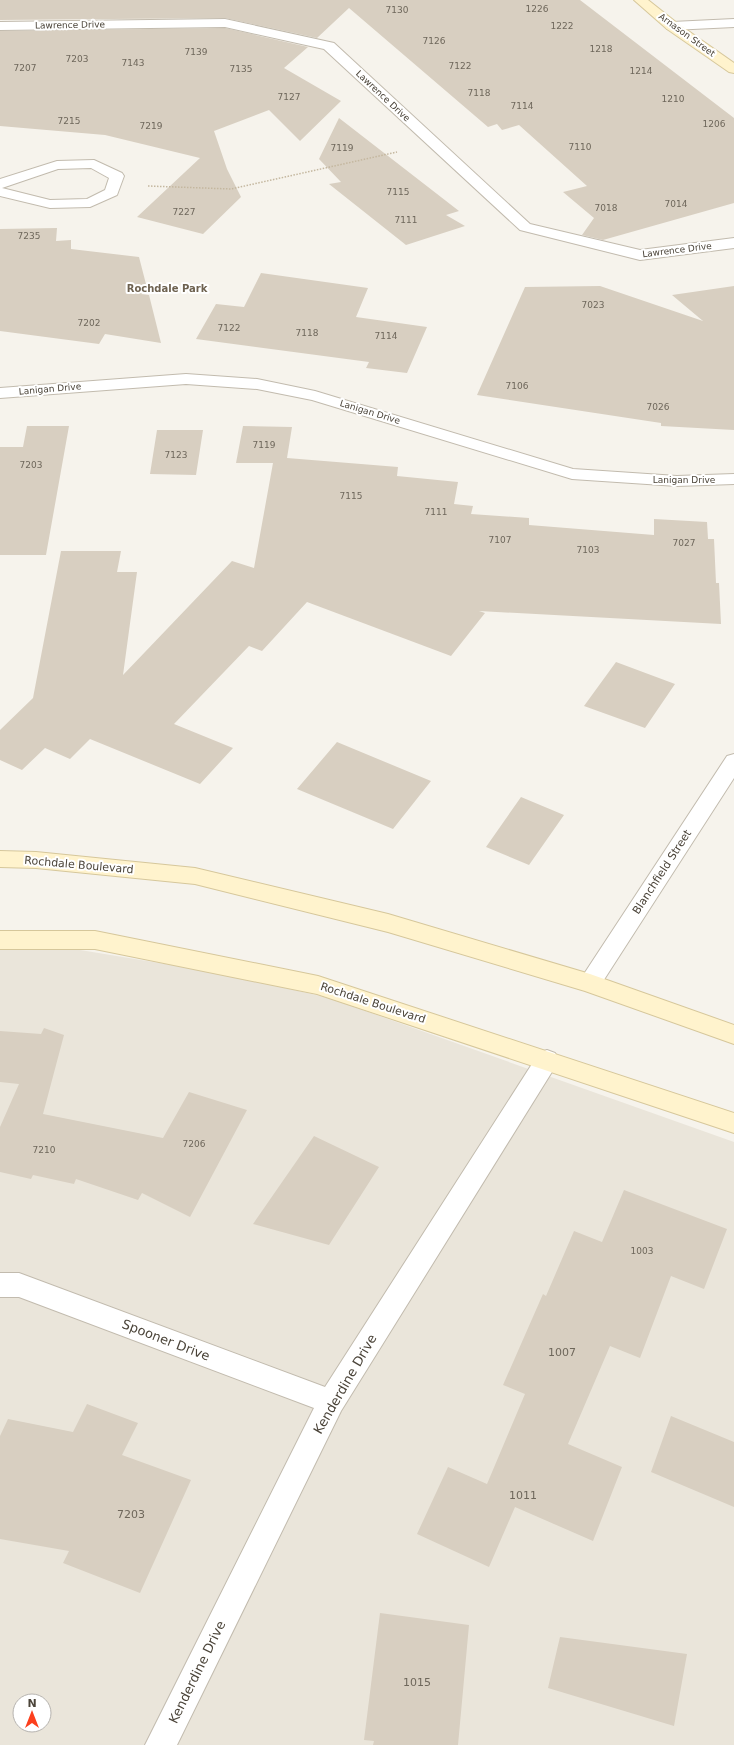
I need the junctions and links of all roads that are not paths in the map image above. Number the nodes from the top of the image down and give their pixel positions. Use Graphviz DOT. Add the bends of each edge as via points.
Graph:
graph roads {
  1 [pos="640,0"];
  2 [pos="734,23"];
  3 [pos="0,26"];
  4 [pos="672,26"];
  5 [pos="734,69"];
  6 [pos="0,184"];
  7 [pos="0,192"];
  8 [pos="734,243"];
  9 [pos="0,393"];
  10 [pos="734,479"];
  11 [pos="734,761"];
  12 [pos="0,859"];
  13 [pos="0,940"];
  14 [pos="590,983"];
  15 [pos="734,1035"];
  16 [pos="547,1060"];
  17 [pos="734,1123"];
  18 [pos="0,1285"];
  19 [pos="331,1402"];
  20 [pos="161,1745"];
  1 -- 4 [label="main road, Arnason Street"];
  2 -- 4 [label="street"];
  3 -- 8 [label="street, Lawrence Drive" via="225,22 329,46 524,227 640,255"];
  4 -- 5 [label="main road, Arnason Street"];
  6 -- 7 [label="street" via="57,165 94,164 117,176 112,192 90,203 50,204"];
  9 -- 10 [label="street, Lanigan Drive" via="186,379 257,384 315,396 572,474 678,481"];
  11 -- 14 [label="street, Blanchfield Street"];
  12 -- 14 [label="main road, Rochdale Boulevard" via="36,860 196,876 388,923"];
  13 -- 16 [label="main road, Rochdale Boulevard" via="95,940 318,985"];
  14 -- 15 [label="main road, Rochdale Boulevard"];
  16 -- 17 [label="main road, Rochdale Boulevard"];
  16 -- 19 [label="street, Kenderdine Drive"];
  18 -- 19 [label="street, Spooner Drive" via="19,1285"];
  19 -- 20 [label="street, Kenderdine Drive"];
}
